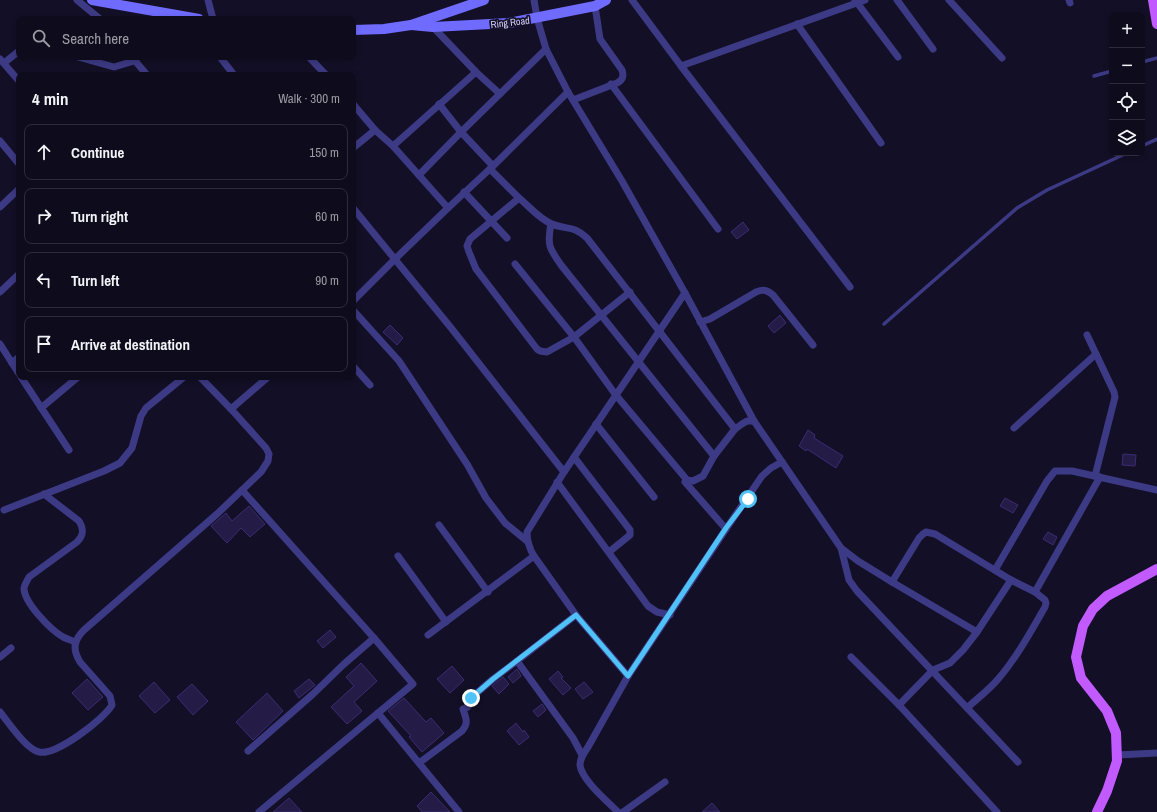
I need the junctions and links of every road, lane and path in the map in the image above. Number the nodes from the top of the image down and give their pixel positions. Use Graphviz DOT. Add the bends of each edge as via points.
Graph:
graph roads {
  1 [pos="77,0"];
  2 [pos="92,0"];
  3 [pos="208,0"];
  4 [pos="484,0"];
  5 [pos="534,0"];
  6 [pos="606,0"];
  7 [pos="632,0"];
  8 [pos="865,0"];
  9 [pos="897,0"];
  10 [pos="949,0"];
  11 [pos="1153,0"];
  12 [pos="856,1"];
  13 [pos="595,6"];
  14 [pos="96,16"];
  15 [pos="183,16"];
  16 [pos="212,16"];
  17 [pos="537,18"];
  18 [pos="797,24"];
  19 [pos="1157,24"];
  20 [pos="410,25"];
  21 [pos="433,27"];
  22 [pos="356,30"];
  23 [pos="546,49"];
  24 [pos="932,49"];
  25 [pos="16,53"];
  26 [pos="898,57"];
  27 [pos="1002,58"];
  28 [pos="1157,58"];
  29 [pos="89,60"];
  30 [pos="131,60"];
  31 [pos="134,60"];
  32 [pos="222,60"];
  33 [pos="312,60"];
  34 [pos="2,61"];
  35 [pos="1145,61"];
  36 [pos="681,66"];
  37 [pos="1109,71"];
  38 [pos="144,72"];
  39 [pos="232,72"];
  40 [pos="323,72"];
  41 [pos="476,72"];
  42 [pos="1094,76"];
  43 [pos="16,77"];
  44 [pos="611,84"];
  45 [pos="568,92"];
  46 [pos="500,94"];
  47 [pos="573,100"];
  48 [pos="439,104"];
  49 [pos="356,108"];
  50 [pos="375,130"];
  51 [pos="461,132"];
  52 [pos="1157,139"];
  53 [pos="0,141"];
  54 [pos="881,143"];
  55 [pos="1145,145"];
  56 [pos="356,146"];
  57 [pos="393,146"];
  58 [pos="1121,156"];
  59 [pos="16,160"];
  60 [pos="491,167"];
  61 [pos="419,175"];
  62 [pos="16,192"];
  63 [pos="464,192"];
  64 [pos="519,198"];
  65 [pos="0,207"];
  66 [pos="448,208"];
  67 [pos="356,212"];
  68 [pos="491,222"];
  69 [pos="552,224"];
  70 [pos="718,230"];
  71 [pos="507,238"];
  72 [pos="395,259"];
  73 [pos="515,264"];
  74 [pos="16,277"];
  75 [pos="850,287"];
  76 [pos="0,292"];
  77 [pos="630,292"];
  78 [pos="685,293"];
  79 [pos="356,298"];
  80 [pos="356,313"];
  81 [pos="600,315"];
  82 [pos="700,322"];
  83 [pos="884,324"];
  84 [pos="660,330"];
  85 [pos="1087,335"];
  86 [pos="574,337"];
  87 [pos="0,344"];
  88 [pos="813,345"];
  89 [pos="1096,354"];
  90 [pos="16,360"];
  91 [pos="638,362"];
  92 [pos="12,363"];
  93 [pos="16,369"];
  94 [pos="356,369"];
  95 [pos="23,380"];
  96 [pos="74,380"];
  97 [pos="180,380"];
  98 [pos="203,380"];
  99 [pos="264,380"];
  100 [pos="370,385"];
  101 [pos="615,394"];
  102 [pos="41,408"];
  103 [pos="231,409"];
  104 [pos="754,421"];
  105 [pos="596,424"];
  106 [pos="1014,428"];
  107 [pos="735,429"];
  108 [pos="69,450"];
  109 [pos="714,456"];
  110 [pos="574,458"];
  111 [pos="782,462"];
  112 [pos="564,472"];
  113 [pos="1097,476"];
  114 [pos="557,482"];
  115 [pos="685,482"];
  116 [pos="242,490"];
  117 [pos="1157,490"];
  118 [pos="44,494"];
  119 [pos="654,497"];
  120 [pos="4,510"];
  121 [pos="438,525"];
  122 [pos="726,528"];
  123 [pos="527,541"];
  124 [pos="841,548"];
  125 [pos="609,552"];
  126 [pos="398,556"];
  127 [pos="534,556"];
  128 [pos="1157,569"];
  129 [pos="995,570"];
  130 [pos="1010,580"];
  131 [pos="892,582"];
  132 [pos="488,592"];
  133 [pos="1035,592"];
  134 [pos="576,615"];
  135 [pos="670,615"];
  136 [pos="446,622"];
  137 [pos="977,632"];
  138 [pos="428,635"];
  139 [pos="374,638"];
  140 [pos="75,642"];
  141 [pos="11,648"];
  142 [pos="0,657"];
  143 [pos="851,658"];
  144 [pos="517,661"];
  145 [pos="933,670"];
  146 [pos="628,676"];
  147 [pos="899,705"];
  148 [pos="967,708"];
  149 [pos="0,712"];
  150 [pos="378,713"];
  151 [pos="248,751"];
  152 [pos="1157,753"];
  153 [pos="582,755"];
  154 [pos="1117,755"];
  155 [pos="1018,762"];
  156 [pos="419,763"];
  157 [pos="665,782"];
  158 [pos="258,812"];
  159 [pos="459,812"];
  160 [pos="618,812"];
  161 [pos="623,812"];
  162 [pos="997,812"];
  163 [pos="1097,812"];
  1 -- 14 [label="street"];
  2 -- 15 [label="main road"];
  3 -- 16 [label="street"];
  4 -- 20 [label="main road, Ring Road"];
  5 -- 17 [label="street"];
  6 -- 13 [label="main road, Ring Road"];
  7 -- 36 [label="street"];
  8 -- 12 [label="street"];
  9 -- 24 [label="street"];
  10 -- 27 [label="street"];
  11 -- 19 [label="main road"];
  12 -- 18 [label="street"];
  12 -- 26 [label="street"];
  13 -- 17 [label="main road, Ring Road"];
  13 -- 44 [label="street" via="600,39 623,74 620,81"];
  17 -- 21 [label="main road, Ring Road" via="509,23"];
  17 -- 23 [label="street"];
  18 -- 36 [label="street"];
  18 -- 54 [label="street"];
  20 -- 21 [label="main road, Ring Road"];
  20 -- 22 [label="main road, Ring Road"];
  21 -- 41 [label="street"];
  23 -- 45 [label="street"];
  23 -- 46 [label="street"];
  25 -- 34 [label="street"];
  28 -- 35 [label="lane"];
  29 -- 30 [label="street" via="114,67"];
  31 -- 38 [label="street"];
  32 -- 39 [label="street"];
  33 -- 40 [label="street"];
  34 -- 43 [label="street"];
  36 -- 75 [label="street"];
  37 -- 42 [label="lane"];
  41 -- 46 [label="street"];
  41 -- 48 [label="street"];
  44 -- 47 [label="street"];
  44 -- 70 [label="street"];
  45 -- 47 [label="street"];
  45 -- 60 [label="street"];
  46 -- 51 [label="street"];
  47 -- 78 [label="street"];
  48 -- 51 [label="street"];
  48 -- 57 [label="street"];
  49 -- 50 [label="street"];
  50 -- 56 [label="street"];
  50 -- 57 [label="street"];
  51 -- 60 [label="street"];
  51 -- 61 [label="street"];
  52 -- 55 [label="lane"];
  53 -- 59 [label="street"];
  57 -- 61 [label="street"];
  58 -- 83 [label="lane" via="1047,190 1017,208"];
  60 -- 63 [label="street"];
  60 -- 64 [label="street"];
  61 -- 66 [label="street"];
  62 -- 65 [label="street"];
  63 -- 66 [label="street"];
  63 -- 68 [label="street"];
  64 -- 68 [label="street"];
  64 -- 69 [label="street"];
  66 -- 72 [label="street"];
  67 -- 72 [label="street"];
  68 -- 71 [label="street"];
  68 -- 86 [label="street" via="470,239 467,246 473,264 485,282 540,351 552,350"];
  69 -- 77 [label="street" via="582,233"];
  69 -- 81 [label="street" via="548,241 552,252"];
  72 -- 79 [label="street"];
  72 -- 112 [label="street"];
  73 -- 86 [label="street"];
  74 -- 76 [label="street"];
  77 -- 81 [label="street"];
  77 -- 84 [label="street"];
  78 -- 82 [label="street"];
  78 -- 84 [label="street"];
  80 -- 123 [label="street" via="399,361 467,464 486,498 505,523"];
  81 -- 86 [label="street"];
  81 -- 91 [label="street"];
  82 -- 88 [label="street" via="763,289 773,295"];
  82 -- 104 [label="street"];
  84 -- 91 [label="street"];
  84 -- 107 [label="street"];
  85 -- 89 [label="street"];
  86 -- 101 [label="street"];
  87 -- 92 [label="street"];
  89 -- 106 [label="street"];
  89 -- 113 [label="street" via="1115,397"];
  90 -- 92 [label="street"];
  91 -- 101 [label="street"];
  91 -- 109 [label="street"];
  92 -- 93 [label="street"];
  94 -- 100 [label="street"];
  95 -- 102 [label="street"];
  96 -- 102 [label="street"];
  97 -- 118 [label="street" via="146,408 141,416 132,448 120,462 104,471"];
  98 -- 103 [label="street"];
  99 -- 103 [label="street"];
  101 -- 105 [label="street"];
  101 -- 109 [label="street" via="687,480 693,481 702,476"];
  102 -- 108 [label="street"];
  103 -- 116 [label="street" via="269,454 261,472"];
  104 -- 107 [label="street" via="747,421"];
  104 -- 111 [label="street"];
  105 -- 110 [label="street"];
  105 -- 119 [label="street"];
  107 -- 109 [label="street"];
  110 -- 112 [label="street"];
  110 -- 125 [label="street" via="630,530 630,535"];
  111 -- 122 [label="street" via="762,476"];
  111 -- 124 [label="street"];
  112 -- 114 [label="street"];
  113 -- 117 [label="street"];
  113 -- 129 [label="street" via="1072,471 1055,471"];
  113 -- 133 [label="street"];
  114 -- 123 [label="street" via="527,532"];
  114 -- 125 [label="street"];
  115 -- 122 [label="street"];
  116 -- 139 [label="street"];
  116 -- 140 [label="street" via="84,630"];
  118 -- 120 [label="street"];
  118 -- 140 [label="street" via="79,521 83,532 77,542 29,577 24,590 29,603 53,630"];
  121 -- 132 [label="street"];
  122 -- 135 [label="street"];
  123 -- 127 [label="street"];
  124 -- 131 [label="street"];
  124 -- 145 [label="street" via="849,580 857,591"];
  125 -- 135 [label="street" via="648,606 657,612"];
  126 -- 136 [label="street"];
  127 -- 132 [label="street"];
  127 -- 134 [label="street"];
  128 -- 154 [label="main road" via="1108,596 1093,609 1083,626 1076,658 1081,678 1106,711 1116,733"];
  129 -- 130 [label="street"];
  129 -- 131 [label="street" via="935,534 926,532"];
  130 -- 133 [label="street"];
  130 -- 137 [label="street"];
  131 -- 137 [label="street"];
  132 -- 136 [label="street"];
  133 -- 148 [label="street" via="1045,600 1045,607 998,680"];
  134 -- 144 [label="street"];
  134 -- 146 [label="street"];
  135 -- 146 [label="street"];
  136 -- 138 [label="street"];
  137 -- 145 [label="street" via="950,663"];
  139 -- 150 [label="street" via="413,684"];
  139 -- 151 [label="street"];
  140 -- 149 [label="street" via="76,656 110,696 112,704 90,728 58,749 38,752 27,745"];
  141 -- 142 [label="street"];
  143 -- 147 [label="street"];
  144 -- 153 [label="street" via="569,732"];
  144 -- 156 [label="street" via="471,698 468,707 463,710 467,720 462,731"];
  145 -- 147 [label="street"];
  145 -- 148 [label="street"];
  146 -- 153 [label="street"];
  147 -- 162 [label="street"];
  148 -- 155 [label="street"];
  150 -- 156 [label="street"];
  150 -- 158 [label="street"];
  152 -- 154 [label="street"];
  153 -- 160 [label="street" via="580,763 585,778"];
  154 -- 163 [label="main road" via="1107,791"];
  156 -- 159 [label="street"];
  157 -- 161 [label="street"];
}
